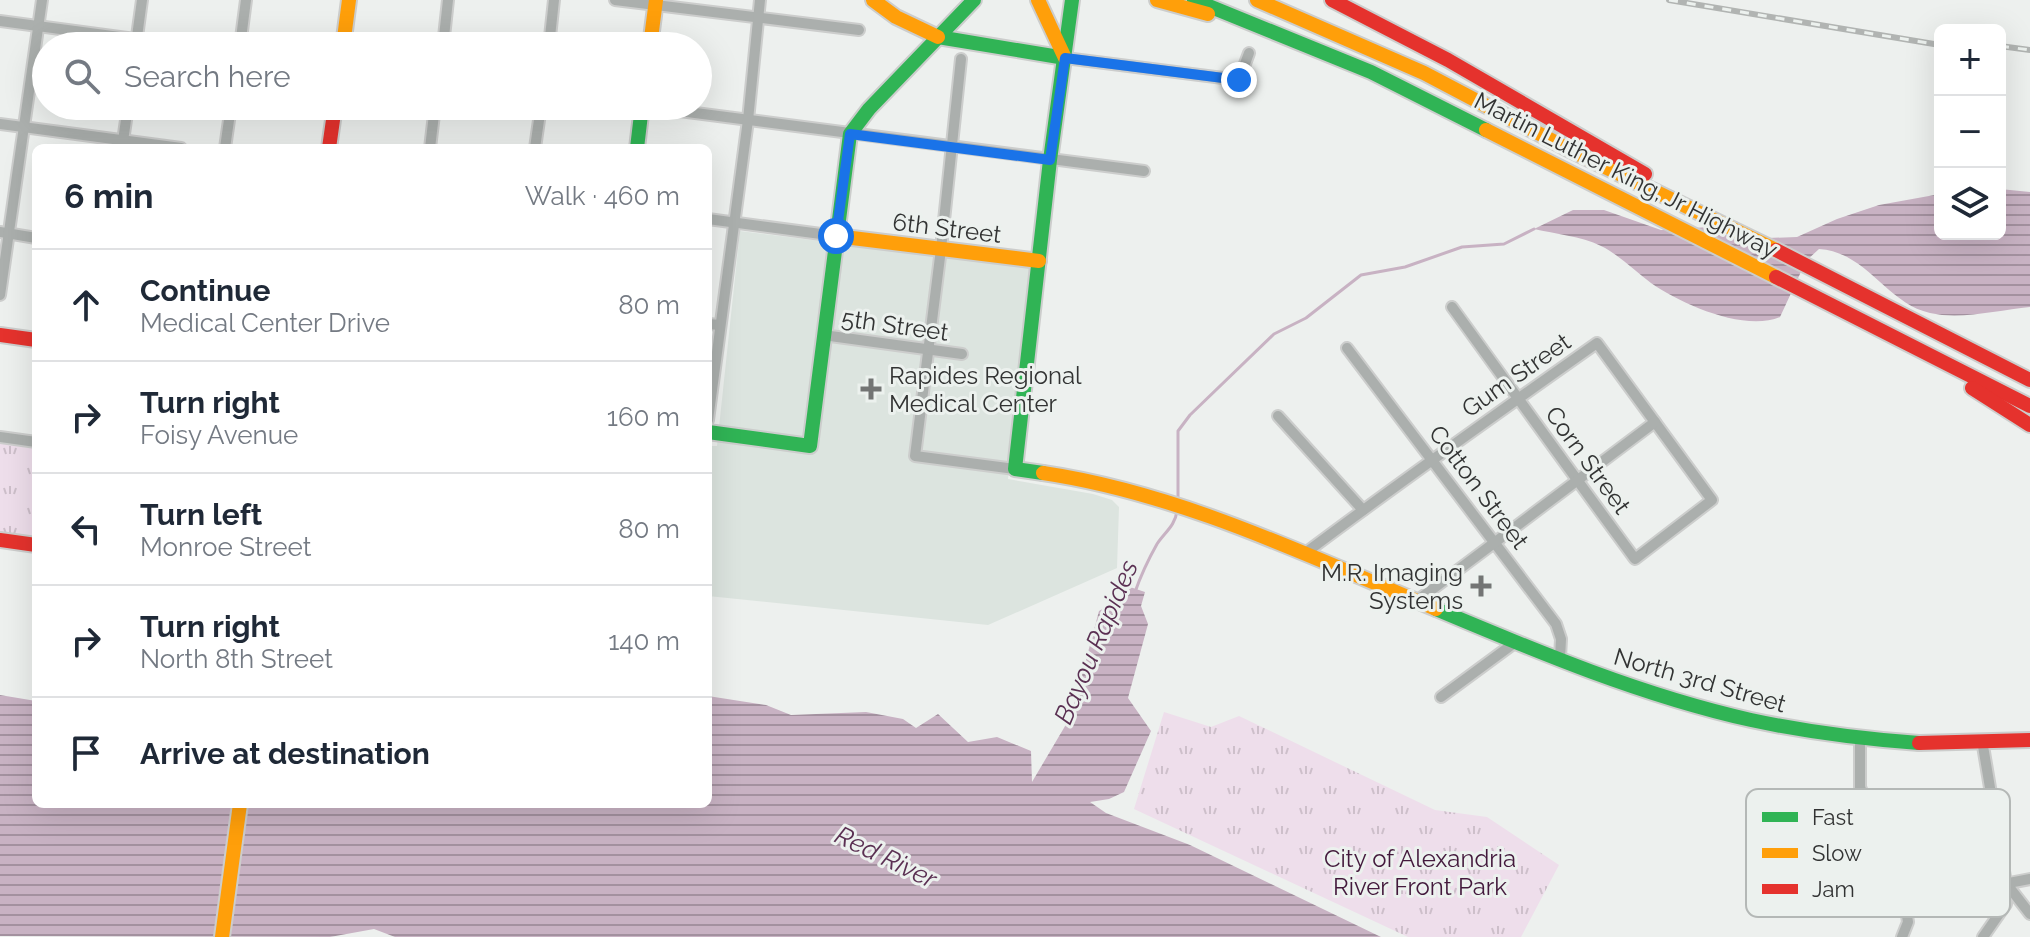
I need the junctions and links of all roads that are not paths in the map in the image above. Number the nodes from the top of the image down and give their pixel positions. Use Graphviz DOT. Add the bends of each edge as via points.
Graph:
graph roads {
  1 [pos="42,0"];
  2 [pos="142,0"];
  3 [pos="246,0"];
  4 [pos="349,0"];
  5 [pos="448,0"];
  6 [pos="554,0"];
  7 [pos="615,0"];
  8 [pos="760,0"];
  9 [pos="873,0"];
  10 [pos="974,0"];
  11 [pos="1038,0"];
  12 [pos="1072,0"];
  13 [pos="1157,0"];
  14 [pos="1194,0"];
  15 [pos="1257,0"];
  16 [pos="1332,0"];
  17 [pos="656,2"];
  18 [pos="758,18"];
  19 [pos="0,21"];
  20 [pos="38,26"];
  21 [pos="859,30"];
  22 [pos="37,32"];
  23 [pos="73,32"];
  24 [pos="138,32"];
  25 [pos="242,32"];
  26 [pos="345,32"];
  27 [pos="445,32"];
  28 [pos="551,32"];
  29 [pos="652,32"];
  30 [pos="1276,32"];
  31 [pos="938,37"];
  32 [pos="1249,53"];
  33 [pos="1065,58"];
  34 [pos="961,59"];
  35 [pos="32,69"];
  36 [pos="712,115"];
  37 [pos="126,120"];
  38 [pos="229,120"];
  39 [pos="333,120"];
  40 [pos="433,120"];
  41 [pos="539,120"];
  42 [pos="640,120"];
  43 [pos="748,120"];
  44 [pos="0,124"];
  45 [pos="24,127"];
  46 [pos="850,134"];
  47 [pos="122,144"];
  48 [pos="226,144"];
  49 [pos="330,144"];
  50 [pos="430,144"];
  51 [pos="536,144"];
  52 [pos="637,144"];
  53 [pos="951,147"];
  54 [pos="1050,160"];
  55 [pos="1144,171"];
  56 [pos="712,220"];
  57 [pos="733,223"];
  58 [pos="4,233"];
  59 [pos="836,236"];
  60 [pos="32,237"];
  61 [pos="1758,241"];
  62 [pos="941,249"];
  63 [pos="1039,261"];
  64 [pos="0,295"];
  65 [pos="1452,307"];
  66 [pos="712,324"];
  67 [pos="720,325"];
  68 [pos="0,335"];
  69 [pos="823,335"];
  70 [pos="1896,338"];
  71 [pos="32,339"];
  72 [pos="1347,348"];
  73 [pos="928,349"];
  74 [pos="962,354"];
  75 [pos="2030,380"];
  76 [pos="712,388"];
  77 [pos="1519,398"];
  78 [pos="2030,406"];
  79 [pos="1278,416"];
  80 [pos="1655,422"];
  81 [pos="2030,425"];
  82 [pos="712,433"];
  83 [pos="0,437"];
  84 [pos="32,441"];
  85 [pos="1434,459"];
  86 [pos="1015,469"];
  87 [pos="1578,481"];
  88 [pos="1363,510"];
  89 [pos="0,540"];
  90 [pos="1496,542"];
  91 [pos="32,544"];
  92 [pos="1304,554"];
  93 [pos="1418,600"];
  94 [pos="1517,641"];
  95 [pos="1560,658"];
  96 [pos="1441,697"];
  97 [pos="1860,740"];
  98 [pos="2030,740"];
  99 [pos="1983,746"];
  100 [pos="1861,789"];
  101 [pos="1990,789"];
  102 [pos="239,808"];
  103 [pos="2030,879"];
  104 [pos="2010,882"];
  105 [pos="2010,888"];
  106 [pos="2030,914"];
  107 [pos="1907,917"];
  108 [pos="1997,917"];
  109 [pos="222,937"];
  110 [pos="1902,937"];
  111 [pos="1983,937"];
  1 -- 20 [label="street"];
  2 -- 24 [label="street"];
  3 -- 25 [label="street"];
  4 -- 26 [label="main road"];
  5 -- 27 [label="street"];
  6 -- 28 [label="street"];
  7 -- 17 [label="street"];
  8 -- 18 [label="street"];
  9 -- 31 [label="main road"];
  10 -- 31 [label="main road"];
  11 -- 33 [label="main road"];
  12 -- 33 [label="main road"];
  13 -- 30 [label="main road"];
  14 -- 30 [label="main road, Martin Luther King, Jr Highway"];
  15 -- 61 [label="main road, Martin Luther King, Jr Highway" via="1382,53"];
  16 -- 61 [label="main road" via="1462,68"];
  17 -- 18 [label="street"];
  17 -- 29 [label="main road"];
  18 -- 21 [label="street"];
  18 -- 43 [label="street"];
  19 -- 20 [label="street"];
  20 -- 22 [label="street"];
  20 -- 23 [label="street"];
  30 -- 70 [label="main road, Martin Luther King, Jr Highway" via="1468,119"];
  31 -- 33 [label="main road"];
  31 -- 46 [label="main road"];
  32 -- 33 [label="street" via="1239,80"];
  33 -- 54 [label="main road"];
  34 -- 53 [label="street"];
  35 -- 45 [label="street"];
  36 -- 43 [label="street"];
  37 -- 47 [label="street"];
  38 -- 48 [label="street"];
  39 -- 49 [label="main road"];
  40 -- 50 [label="street"];
  41 -- 51 [label="street"];
  42 -- 52 [label="main road"];
  43 -- 46 [label="street"];
  43 -- 57 [label="street"];
  44 -- 45 [label="street"];
  45 -- 47 [label="street"];
  45 -- 58 [label="street"];
  46 -- 53 [label="street"];
  46 -- 59 [label="main road"];
  53 -- 54 [label="street"];
  53 -- 62 [label="street"];
  54 -- 55 [label="street"];
  54 -- 63 [label="main road"];
  56 -- 57 [label="street, 6th Street"];
  57 -- 59 [label="street, 6th Street"];
  57 -- 67 [label="street"];
  58 -- 60 [label="street"];
  58 -- 64 [label="street"];
  59 -- 62 [label="main road, 6th Street"];
  59 -- 69 [label="main road"];
  61 -- 75 [label="main road, Martin Luther King, Jr Highway"];
  62 -- 63 [label="main road, 6th Street"];
  62 -- 73 [label="street"];
  63 -- 86 [label="main road"];
  65 -- 77 [label="street, Corn Street"];
  66 -- 67 [label="street"];
  67 -- 76 [label="street"];
  68 -- 71 [label="main road"];
  69 -- 73 [label="street, 5th Street"];
  69 -- 82 [label="main road" via="810,446"];
  70 -- 78 [label="main road, Martin Luther King, Jr Highway"];
  70 -- 81 [label="main road"];
  72 -- 85 [label="street, Cotton Street"];
  73 -- 74 [label="street, 5th Street"];
  73 -- 86 [label="street" via="915,456"];
  77 -- 80 [label="street, Gum Street" via="1597,343"];
  77 -- 85 [label="street, Gum Street"];
  77 -- 87 [label="street, Corn Street"];
  79 -- 88 [label="street"];
  80 -- 87 [label="street"];
  80 -- 87 [label="street, Corn Street" via="1712,500 1635,559"];
  83 -- 84 [label="street"];
  85 -- 88 [label="street, Gum Street"];
  85 -- 90 [label="street, Cotton Street"];
  86 -- 92 [label="main road, North 3rd Street" via="1060,474 1131,493"];
  87 -- 90 [label="street"];
  88 -- 92 [label="street, Gum Street"];
  89 -- 91 [label="main road"];
  90 -- 93 [label="street"];
  90 -- 95 [label="street, Cotton Street" via="1560,630"];
  92 -- 93 [label="main road, North 3rd Street"];
  93 -- 94 [label="main road, North 3rd Street"];
  94 -- 95 [label="main road, North 3rd Street"];
  94 -- 96 [label="street"];
  95 -- 97 [label="main road, North 3rd Street" via="1730,717"];
  97 -- 99 [label="main road, North 3rd Street"];
  97 -- 100 [label="street"];
  98 -- 99 [label="main road, North 3rd Street"];
  99 -- 101 [label="street"];
  102 -- 109 [label="main road"];
  103 -- 104 [label="street"];
  105 -- 106 [label="street"];
  107 -- 110 [label="street"];
  108 -- 111 [label="street"];
}
